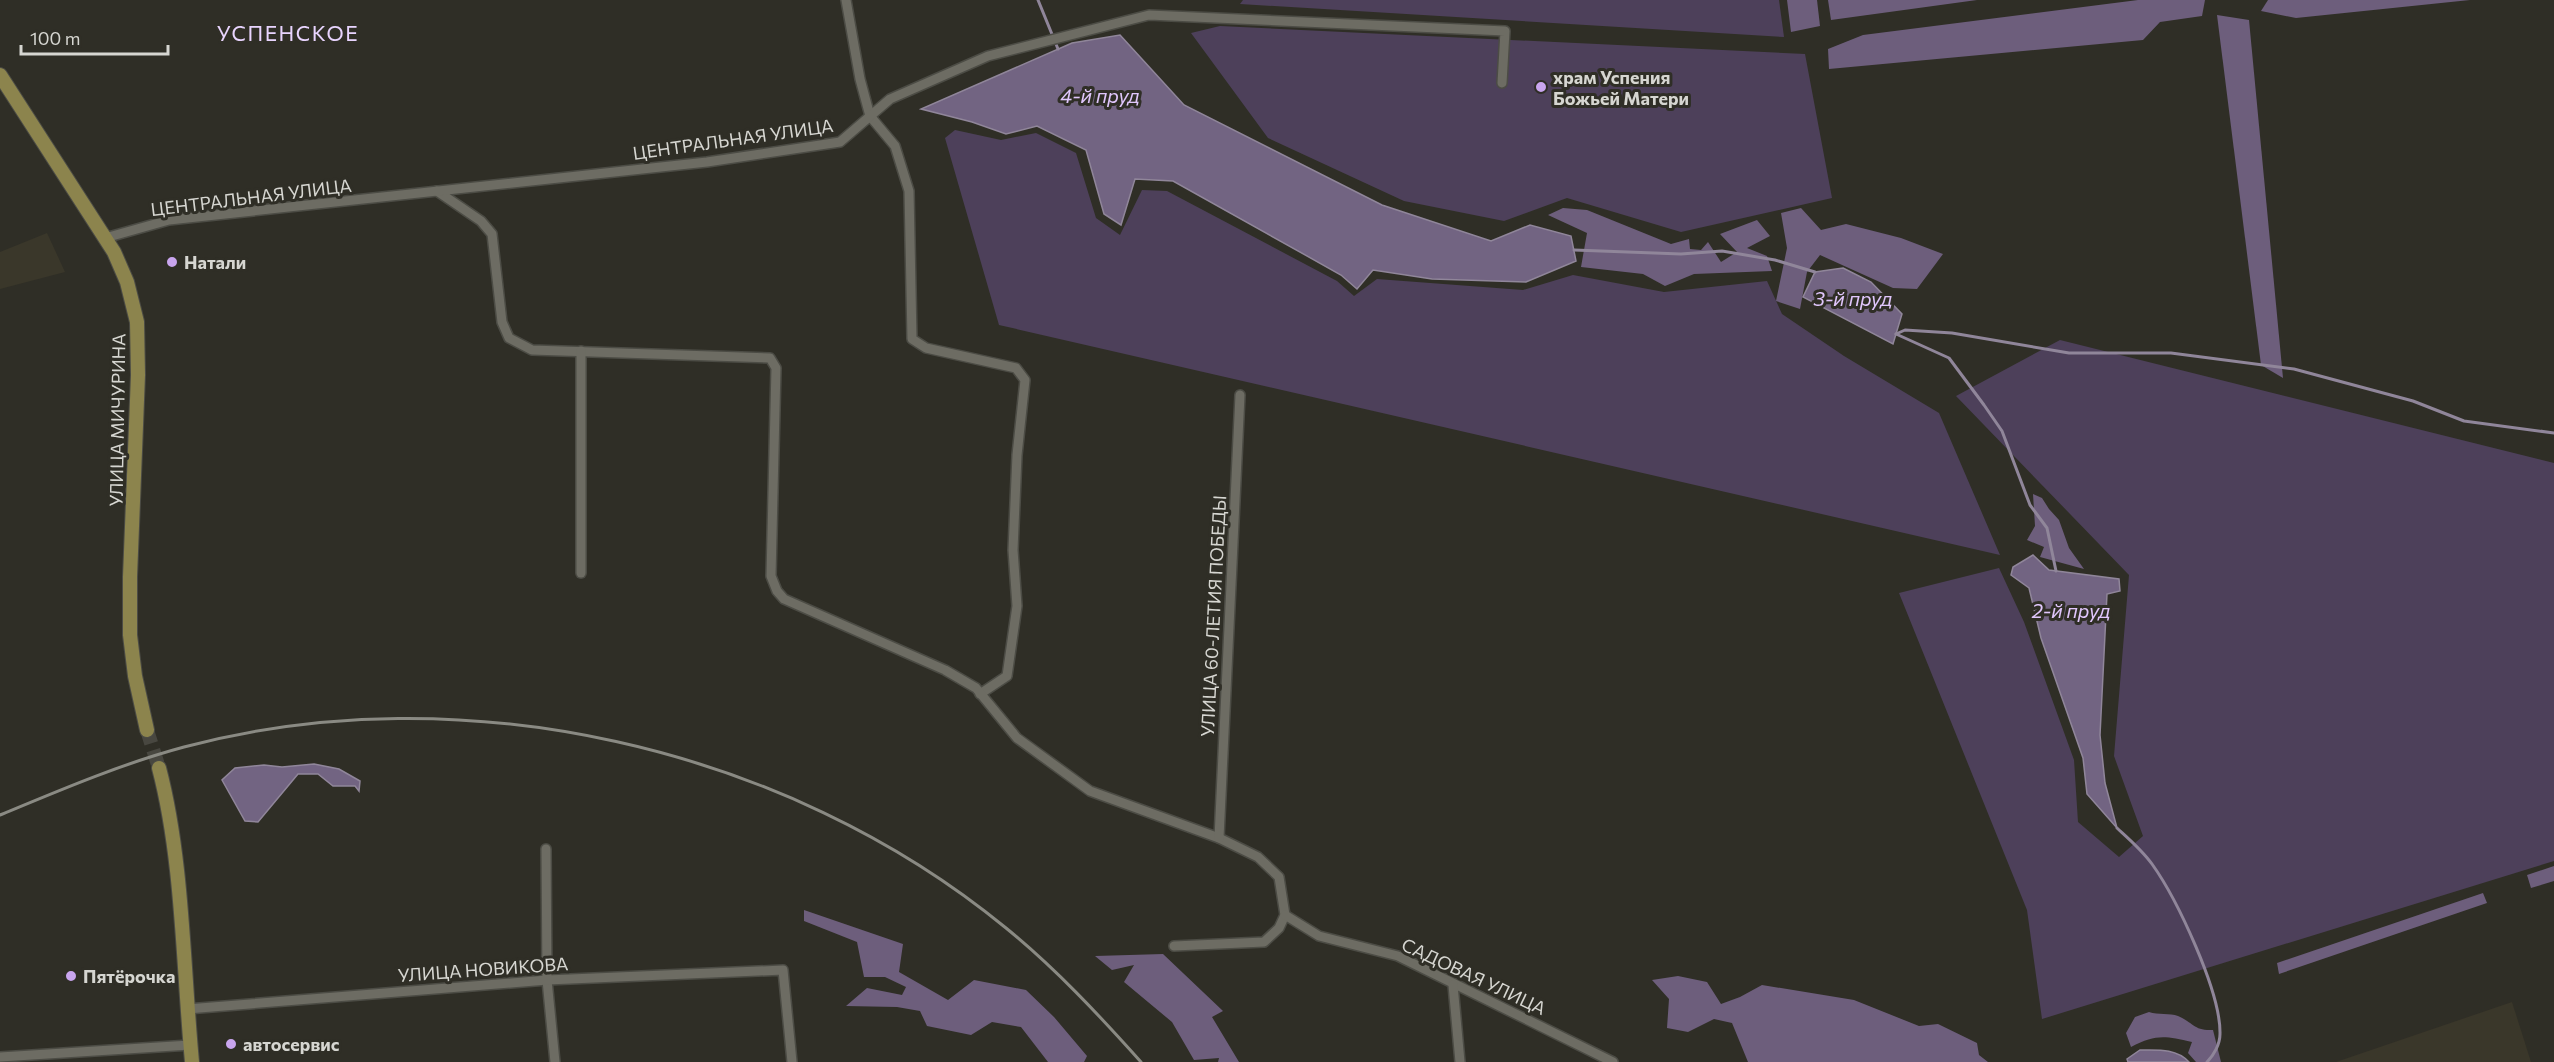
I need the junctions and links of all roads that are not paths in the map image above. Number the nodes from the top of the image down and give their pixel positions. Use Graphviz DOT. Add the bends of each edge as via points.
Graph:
graph roads {
  1 [pos="846,0"];
  2 [pos="2,83"];
  3 [pos="1502,83"];
  4 [pos="870,116"];
  5 [pos="437,191"];
  6 [pos="105,238"];
  7 [pos="581,351"];
  8 [pos="1240,396"];
  9 [pos="581,573"];
  10 [pos="980,694"];
  11 [pos="147,730"];
  12 [pos="159,768"];
  13 [pos="1219,838"];
  14 [pos="546,849"];
  15 [pos="1285,915"];
  16 [pos="1174,946"];
  17 [pos="547,980"];
  18 [pos="1453,985"];
  19 [pos="187,1009"];
  20 [pos="190,1045"];
  21 [pos="0,1057"];
  22 [pos="192,1062"];
  23 [pos="555,1062"];
  24 [pos="792,1062"];
  25 [pos="1460,1062"];
  26 [pos="1613,1062"];
  1 -- 4 [label="street"];
  2 -- 6 [label="main road, УЛИЦА МИЧУРИНА"];
  3 -- 4 [label="street, ЦЕНТРАЛЬНАЯ УЛИЦА" via="1505,31 1149,15 988,56 890,99"];
  4 -- 5 [label="street, ЦЕНТРАЛЬНАЯ УЛИЦА" via="840,142 707,162"];
  4 -- 10 [label="street" via="895,146 909,191 912,339 926,348 1016,368 1025,380 1017,465 1013,550 1017,606 1012,647 1007,676"];
  5 -- 6 [label="street, ЦЕНТРАЛЬНАЯ УЛИЦА" via="169,220"];
  5 -- 7 [label="street" via="492,234 502,322 509,338 532,350"];
  6 -- 11 [label="main road, УЛИЦА МИЧУРИНА" via="127,282 136,322 138,375 130,635"];
  7 -- 9 [label="street"];
  7 -- 10 [label="street" via="770,358 776,368 771,576 777,591 784,598 945,670"];
  8 -- 13 [label="street, УЛИЦА 60-ЛЕТИЯ ПОБЕДЫ"];
  10 -- 13 [label="street" via="1017,738 1090,790"];
  12 -- 19 [label="main road" via="168,802"];
  13 -- 15 [label="street" via="1258,857 1279,878"];
  14 -- 17 [label="street"];
  15 -- 16 [label="street" via="1279,928 1264,942"];
  15 -- 18 [label="street, САДОВАЯ УЛИЦА" via="1319,936 1398,956"];
  17 -- 19 [label="street, УЛИЦА НОВИКОВА"];
  17 -- 23 [label="street"];
  17 -- 24 [label="street, УЛИЦА НОВИКОВА" via="783,970"];
  18 -- 25 [label="street"];
  18 -- 26 [label="street, САДОВАЯ УЛИЦА"];
  19 -- 20 [label="main road"];
  20 -- 21 [label="street"];
  20 -- 22 [label="main road"];
}
